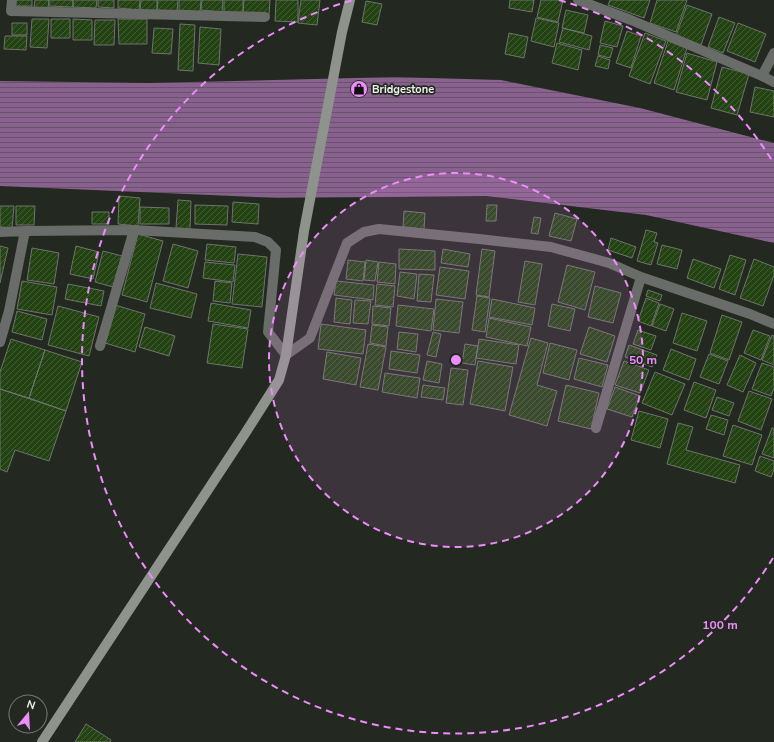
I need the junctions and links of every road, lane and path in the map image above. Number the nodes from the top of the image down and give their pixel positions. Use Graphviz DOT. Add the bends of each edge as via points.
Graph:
graph roads {
  1 [pos="12,0"];
  2 [pos="350,0"];
  3 [pos="578,0"];
  4 [pos="265,17"];
  5 [pos="774,53"];
  6 [pos="762,76"];
  7 [pos="774,82"];
  8 [pos="134,230"];
  9 [pos="25,231"];
  10 [pos="0,232"];
  11 [pos="641,277"];
  12 [pos="774,324"];
  13 [pos="0,342"];
  14 [pos="100,346"];
  15 [pos="286,355"];
  16 [pos="596,428"];
  17 [pos="42,742"];
  1 -- 4 [label="street" via="11,11"];
  2 -- 15 [label="street" via="304,231"];
  3 -- 6 [label="street"];
  5 -- 6 [label="street"];
  6 -- 7 [label="street"];
  8 -- 9 [label="street"];
  8 -- 14 [label="street"];
  8 -- 15 [label="street" via="255,237 268,242 276,250 268,332"];
  9 -- 10 [label="street"];
  9 -- 13 [label="street"];
  11 -- 12 [label="street"];
  11 -- 15 [label="street" via="609,263 551,247 378,229 364,232 347,243 310,338"];
  11 -- 16 [label="street"];
  15 -- 17 [label="street" via="279,380"];
}
